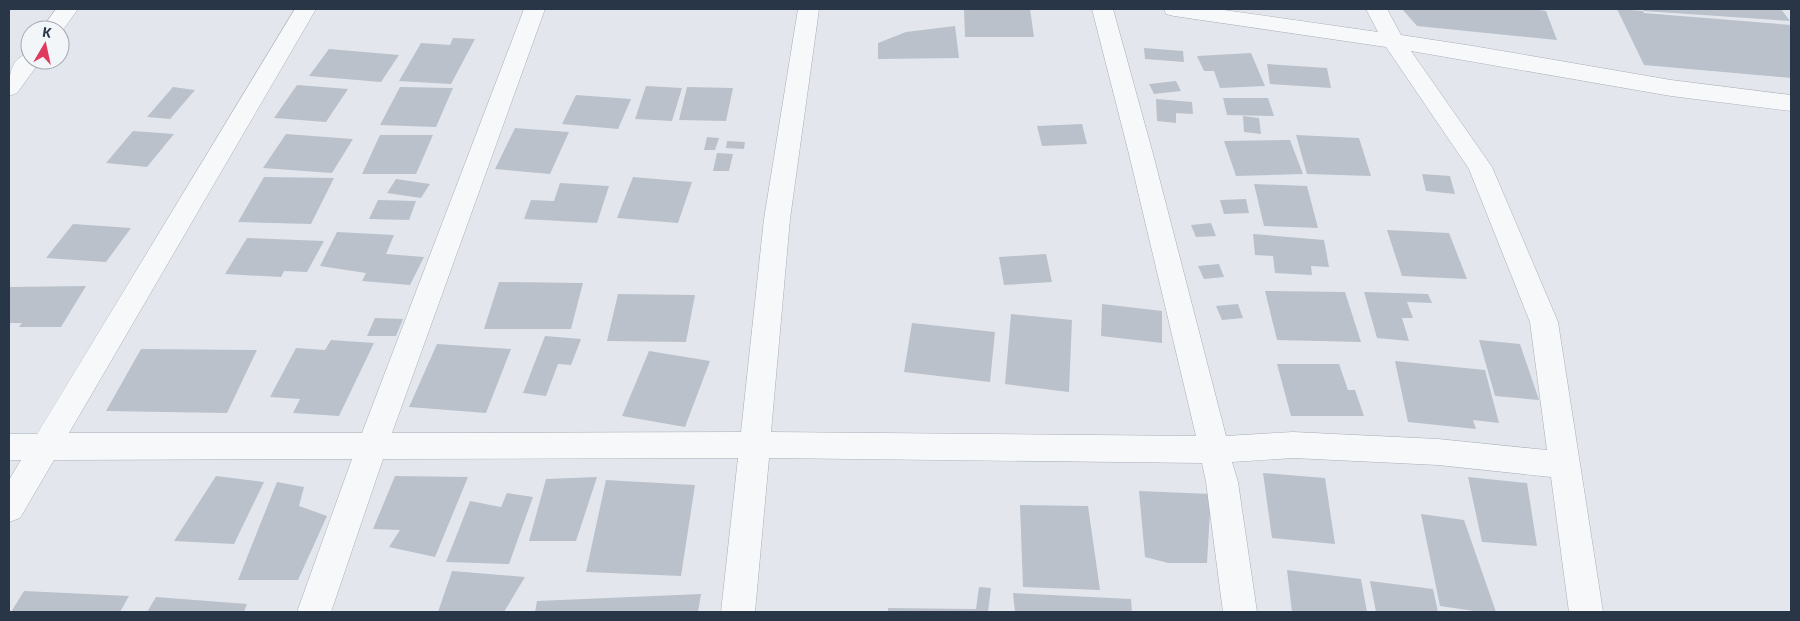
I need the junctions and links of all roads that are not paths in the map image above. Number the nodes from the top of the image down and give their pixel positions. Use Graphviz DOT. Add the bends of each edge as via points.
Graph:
graph roads {
  1 [pos="68,9"];
  2 [pos="305,9"];
  3 [pos="534,9"];
  4 [pos="808,9"];
  5 [pos="1102,9"];
  6 [pos="1174,9"];
  7 [pos="1377,9"];
  8 [pos="60,20"];
  9 [pos="1393,41"];
  10 [pos="22,70"];
  11 [pos="9,88"];
  12 [pos="1791,103"];
  13 [pos="755,445"];
  14 [pos="372,446"];
  15 [pos="9,447"];
  16 [pos="45,447"];
  17 [pos="1214,450"];
  18 [pos="1565,465"];
  19 [pos="9,508"];
  20 [pos="314,612"];
  21 [pos="738,612"];
  22 [pos="1240,612"];
  23 [pos="1586,612"];
  1 -- 8 [label="street"];
  2 -- 16 [label="street"];
  3 -- 14 [label="street"];
  4 -- 13 [label="street" via="777,219"];
  5 -- 17 [label="street"];
  6 -- 9 [label="street"];
  7 -- 9 [label="street"];
  9 -- 12 [label="street" via="1671,88"];
  9 -- 18 [label="street" via="1480,167 1544,322"];
  10 -- 11 [label="street"];
  13 -- 14 [label="street"];
  13 -- 17 [label="street"];
  13 -- 21 [label="street"];
  14 -- 16 [label="street"];
  14 -- 20 [label="street"];
  15 -- 16 [label="street"];
  16 -- 19 [label="street"];
  17 -- 18 [label="street" via="1302,446 1438,452"];
  17 -- 22 [label="street" via="1222,482"];
  18 -- 23 [label="street"];
}
